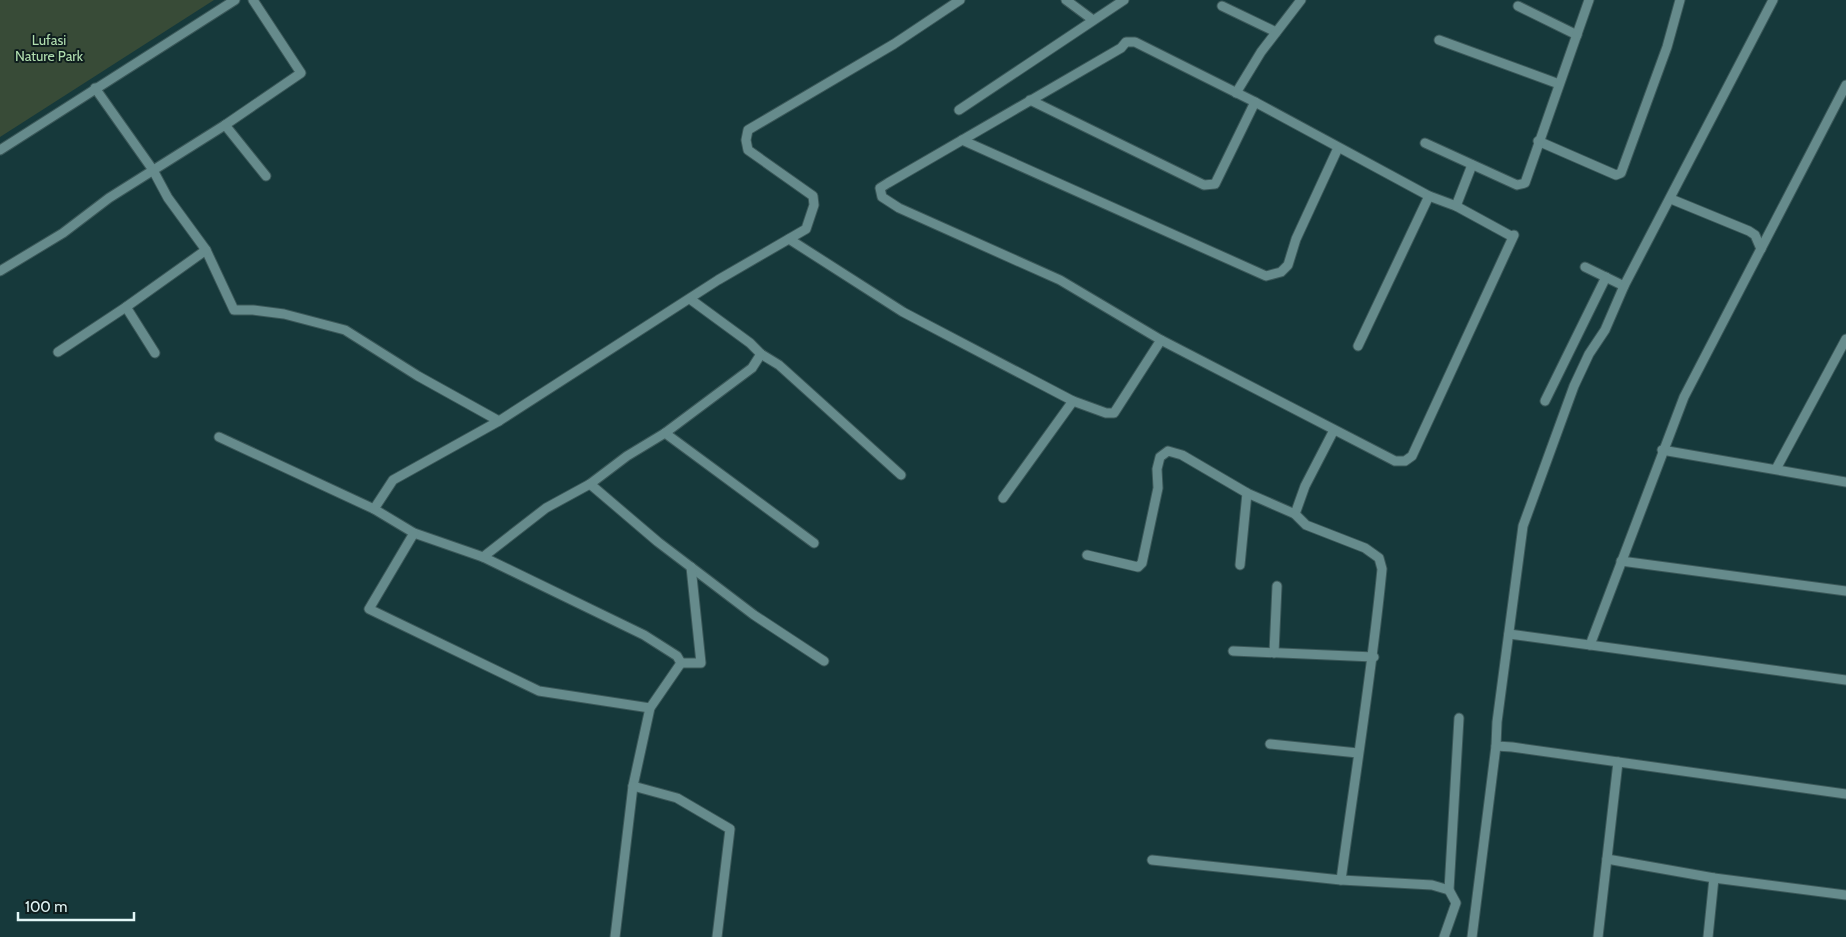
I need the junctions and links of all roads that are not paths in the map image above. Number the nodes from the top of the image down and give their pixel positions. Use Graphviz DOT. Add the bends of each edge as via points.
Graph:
graph roads {
  1 [pos="235,0"];
  2 [pos="253,0"];
  3 [pos="960,0"];
  4 [pos="1066,0"];
  5 [pos="1124,0"];
  6 [pos="1301,0"];
  7 [pos="1588,0"];
  8 [pos="1680,0"];
  9 [pos="1774,0"];
  10 [pos="1222,6"];
  11 [pos="1518,6"];
  12 [pos="1092,20"];
  13 [pos="1276,32"];
  14 [pos="1577,35"];
  15 [pos="1439,40"];
  16 [pos="1559,84"];
  17 [pos="1846,85"];
  18 [pos="95,88"];
  19 [pos="1236,93"];
  20 [pos="1030,100"];
  21 [pos="1254,102"];
  22 [pos="958,110"];
  23 [pos="225,125"];
  24 [pos="962,140"];
  25 [pos="1538,141"];
  26 [pos="1426,143"];
  27 [pos="1338,148"];
  28 [pos="0,150"];
  29 [pos="1472,165"];
  30 [pos="153,170"];
  31 [pos="266,176"];
  32 [pos="1429,196"];
  33 [pos="1671,199"];
  34 [pos="1456,206"];
  35 [pos="790,239"];
  36 [pos="1761,249"];
  37 [pos="206,250"];
  38 [pos="1585,267"];
  39 [pos="0,271"];
  40 [pos="1606,277"];
  41 [pos="1624,286"];
  42 [pos="690,299"];
  43 [pos="126,307"];
  44 [pos="1161,340"];
  45 [pos="1846,340"];
  46 [pos="1358,346"];
  47 [pos="58,352"];
  48 [pos="155,353"];
  49 [pos="761,354"];
  50 [pos="1072,401"];
  51 [pos="1545,401"];
  52 [pos="499,421"];
  53 [pos="1334,430"];
  54 [pos="665,433"];
  55 [pos="219,437"];
  56 [pos="1662,450"];
  57 [pos="1776,469"];
  58 [pos="901,475"];
  59 [pos="1846,482"];
  60 [pos="590,484"];
  61 [pos="1247,493"];
  62 [pos="1003,498"];
  63 [pos="374,509"];
  64 [pos="1295,514"];
  65 [pos="414,533"];
  66 [pos="814,543"];
  67 [pos="1087,555"];
  68 [pos="483,556"];
  69 [pos="1621,561"];
  70 [pos="1240,565"];
  71 [pos="691,567"];
  72 [pos="1277,586"];
  73 [pos="1846,591"];
  74 [pos="1509,634"];
  75 [pos="1590,645"];
  76 [pos="1233,651"];
  77 [pos="1274,653"];
  78 [pos="1374,657"];
  79 [pos="824,662"];
  80 [pos="681,663"];
  81 [pos="1846,680"];
  82 [pos="650,708"];
  83 [pos="1459,718"];
  84 [pos="1270,744"];
  85 [pos="1496,746"];
  86 [pos="1358,753"];
  87 [pos="1618,762"];
  88 [pos="633,786"];
  89 [pos="1846,794"];
  90 [pos="1607,859"];
  91 [pos="1152,860"];
  92 [pos="1714,878"];
  93 [pos="1341,880"];
  94 [pos="1450,890"];
  95 [pos="1846,895"];
  96 [pos="616,937"];
  97 [pos="717,937"];
  98 [pos="1444,937"];
  99 [pos="1472,937"];
  100 [pos="1598,937"];
  101 [pos="1708,937"];
  1 -- 18 [label="street"];
  2 -- 23 [label="street" via="301,73"];
  3 -- 35 [label="street" via="894,44 748,130 748,150 813,196 814,205 806,229"];
  4 -- 12 [label="street"];
  5 -- 12 [label="street"];
  6 -- 13 [label="street"];
  7 -- 14 [label="street"];
  8 -- 25 [label="street" via="1667,47 1621,173 1616,175"];
  9 -- 33 [label="street"];
  10 -- 13 [label="street"];
  11 -- 14 [label="street"];
  12 -- 22 [label="street"];
  13 -- 19 [label="street"];
  14 -- 16 [label="street"];
  15 -- 16 [label="street"];
  16 -- 25 [label="street"];
  17 -- 36 [label="street"];
  18 -- 28 [label="street"];
  18 -- 30 [label="street"];
  19 -- 20 [label="street" via="1135,42 1126,42 1121,48"];
  19 -- 21 [label="street"];
  20 -- 21 [label="street" via="1204,185 1215,184"];
  20 -- 24 [label="street"];
  21 -- 27 [label="street"];
  23 -- 30 [label="street"];
  23 -- 31 [label="street"];
  24 -- 27 [label="street" via="1266,276 1280,272 1288,265 1296,239"];
  24 -- 44 [label="street" via="880,188 882,197 899,208 1060,280"];
  25 -- 29 [label="street" via="1525,183 1521,185"];
  26 -- 29 [label="street"];
  27 -- 32 [label="street"];
  29 -- 34 [label="street"];
  30 -- 37 [label="street" via="168,198"];
  30 -- 39 [label="street"];
  32 -- 34 [label="street"];
  32 -- 46 [label="street"];
  33 -- 36 [label="street" via="1749,231"];
  33 -- 41 [label="street"];
  34 -- 53 [label="street" via="1514,235 1514,238 1412,456 1405,461 1395,461"];
  35 -- 42 [label="street"];
  35 -- 50 [label="street" via="903,312"];
  36 -- 56 [label="street" via="1684,398"];
  37 -- 43 [label="street"];
  37 -- 52 [label="street" via="234,310 284,314 345,330"];
  38 -- 40 [label="street"];
  40 -- 41 [label="street"];
  40 -- 51 [label="street"];
  41 -- 74 [label="street" via="1605,330 1574,386 1523,526"];
  42 -- 49 [label="street"];
  42 -- 52 [label="street"];
  43 -- 47 [label="street"];
  43 -- 48 [label="street"];
  44 -- 50 [label="street" via="1114,413"];
  44 -- 53 [label="street"];
  45 -- 57 [label="street"];
  49 -- 54 [label="street" via="752,368"];
  49 -- 58 [label="street" via="779,365"];
  50 -- 62 [label="street"];
  52 -- 63 [label="street" via="393,480"];
  53 -- 64 [label="street" via="1305,486"];
  54 -- 60 [label="street"];
  54 -- 66 [label="street"];
  55 -- 63 [label="street"];
  56 -- 57 [label="street"];
  56 -- 69 [label="street"];
  57 -- 59 [label="street"];
  60 -- 68 [label="street" via="546,508"];
  60 -- 71 [label="street"];
  61 -- 64 [label="street"];
  61 -- 67 [label="street" via="1182,455 1168,451 1160,457 1157,469 1158,488 1142,562 1138,567"];
  61 -- 70 [label="street"];
  63 -- 65 [label="street"];
  64 -- 78 [label="street" via="1306,525 1365,548 1379,558 1382,569"];
  65 -- 68 [label="street"];
  65 -- 82 [label="street" via="369,609 540,691"];
  68 -- 80 [label="street" via="644,635 677,656"];
  69 -- 73 [label="street"];
  69 -- 75 [label="street"];
  71 -- 79 [label="street"];
  71 -- 80 [label="street" via="701,663"];
  72 -- 77 [label="street"];
  74 -- 75 [label="street"];
  74 -- 85 [label="street" via="1496,722"];
  75 -- 81 [label="street"];
  76 -- 77 [label="street"];
  77 -- 78 [label="street"];
  78 -- 86 [label="street"];
  80 -- 82 [label="street"];
  82 -- 88 [label="street"];
  83 -- 94 [label="street"];
  84 -- 86 [label="street"];
  85 -- 87 [label="street"];
  85 -- 99 [label="street"];
  86 -- 93 [label="street"];
  87 -- 89 [label="street"];
  87 -- 90 [label="street"];
  88 -- 96 [label="street"];
  88 -- 97 [label="street" via="677,798 730,829"];
  90 -- 92 [label="street"];
  90 -- 100 [label="street"];
  91 -- 93 [label="street"];
  92 -- 95 [label="street"];
  92 -- 101 [label="street"];
  93 -- 94 [label="street" via="1432,885"];
  94 -- 98 [label="street" via="1456,903"];
}
